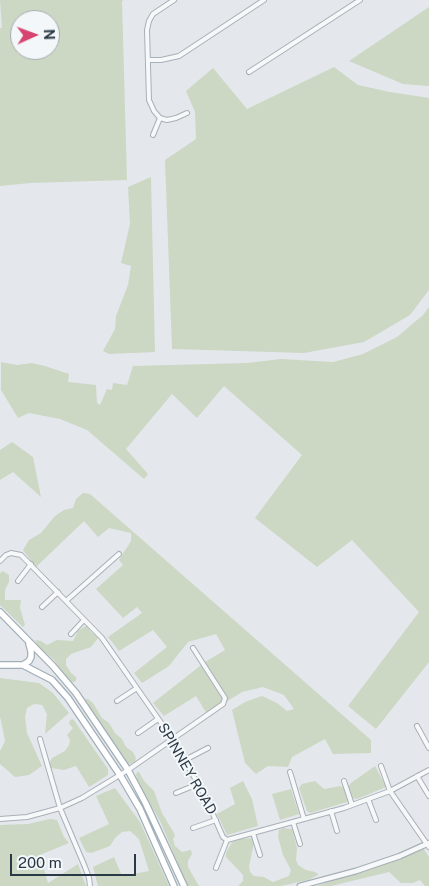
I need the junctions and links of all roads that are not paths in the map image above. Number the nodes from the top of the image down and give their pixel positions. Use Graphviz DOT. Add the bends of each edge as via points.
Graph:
graph roads {
  1 [pos="174,0"];
  2 [pos="264,0"];
  3 [pos="360,0"];
  4 [pos="148,60"];
  5 [pos="249,72"];
  6 [pos="188,113"];
  7 [pos="160,118"];
  8 [pos="153,135"];
  9 [pos="119,554"];
  10 [pos="0,561"];
  11 [pos="31,564"];
  12 [pos="18,581"];
  13 [pos="58,592"];
  14 [pos="66,601"];
  15 [pos="42,607"];
  16 [pos="0,612"];
  17 [pos="84,620"];
  18 [pos="71,634"];
  19 [pos="27,640"];
  20 [pos="193,648"];
  21 [pos="0,665"];
  22 [pos="23,665"];
  23 [pos="137,688"];
  24 [pos="117,701"];
  25 [pos="158,719"];
  26 [pos="417,726"];
  27 [pos="138,733"];
  28 [pos="40,739"];
  29 [pos="173,740"];
  30 [pos="208,748"];
  31 [pos="429,748"];
  32 [pos="185,760"];
  33 [pos="381,766"];
  34 [pos="128,770"];
  35 [pos="429,770"];
  36 [pos="290,772"];
  37 [pos="120,775"];
  38 [pos="417,776"];
  39 [pos="344,781"];
  40 [pos="198,784"];
  41 [pos="390,791"];
  42 [pos="176,793"];
  43 [pos="429,796"];
  44 [pos="368,799"];
  45 [pos="352,805"];
  46 [pos="60,808"];
  47 [pos="331,811"];
  48 [pos="0,819"];
  49 [pos="304,819"];
  50 [pos="216,820"];
  51 [pos="376,820"];
  52 [pos="293,822"];
  53 [pos="193,828"];
  54 [pos="337,831"];
  55 [pos="253,833"];
  56 [pos="228,840"];
  57 [pos="300,844"];
  58 [pos="428,845"];
  59 [pos="260,855"];
  60 [pos="216,868"];
  61 [pos="90,886"];
  62 [pos="174,886"];
  63 [pos="184,886"];
  64 [pos="300,886"];
  1 -- 4 [label="street" via="153,14 149,21"];
  2 -- 4 [label="street" via="179,56"];
  3 -- 5 [label="street"];
  4 -- 7 [label="street" via="149,100"];
  6 -- 7 [label="street" via="167,120"];
  7 -- 8 [label="street"];
  9 -- 14 [label="street"];
  10 -- 11 [label="street, SPINNEY ROAD" via="14,552"];
  11 -- 12 [label="street"];
  11 -- 13 [label="street, SPINNEY ROAD"];
  13 -- 14 [label="street, SPINNEY ROAD"];
  13 -- 15 [label="street"];
  14 -- 17 [label="street, SPINNEY ROAD"];
  16 -- 19 [label="main road"];
  17 -- 18 [label="street"];
  17 -- 23 [label="street, SPINNEY ROAD" via="102,638"];
  19 -- 22 [label="main road" via="32,657"];
  19 -- 34 [label="main road" via="76,693"];
  20 -- 29 [label="street" via="225,698 223,704"];
  21 -- 22 [label="main road"];
  22 -- 37 [label="main road" via="52,680 68,698"];
  23 -- 24 [label="street"];
  23 -- 25 [label="street, SPINNEY ROAD"];
  25 -- 27 [label="street"];
  25 -- 29 [label="street, SPINNEY ROAD"];
  26 -- 31 [label="street"];
  28 -- 46 [label="street"];
  29 -- 32 [label="street, SPINNEY ROAD"];
  29 -- 34 [label="street"];
  30 -- 32 [label="street"];
  32 -- 40 [label="street, SPINNEY ROAD"];
  33 -- 41 [label="street"];
  34 -- 37 [label="street"];
  34 -- 63 [label="main road"];
  35 -- 38 [label="street"];
  36 -- 49 [label="street"];
  37 -- 46 [label="street"];
  37 -- 62 [label="main road" via="140,809"];
  38 -- 41 [label="street"];
  38 -- 43 [label="street"];
  39 -- 45 [label="street"];
  40 -- 42 [label="street"];
  40 -- 50 [label="street, SPINNEY ROAD"];
  41 -- 44 [label="street"];
  41 -- 58 [label="street"];
  44 -- 45 [label="street"];
  44 -- 51 [label="street"];
  45 -- 47 [label="street"];
  46 -- 48 [label="street" via="27,817"];
  46 -- 61 [label="street" via="85,866"];
  47 -- 49 [label="street"];
  47 -- 54 [label="street"];
  49 -- 52 [label="street"];
  50 -- 53 [label="street"];
  50 -- 56 [label="street, SPINNEY ROAD" via="223,837"];
  52 -- 55 [label="street"];
  52 -- 57 [label="street"];
  55 -- 56 [label="street"];
  55 -- 59 [label="street"];
  56 -- 60 [label="street"];
  58 -- 64 [label="street" via="356,871"];
}
